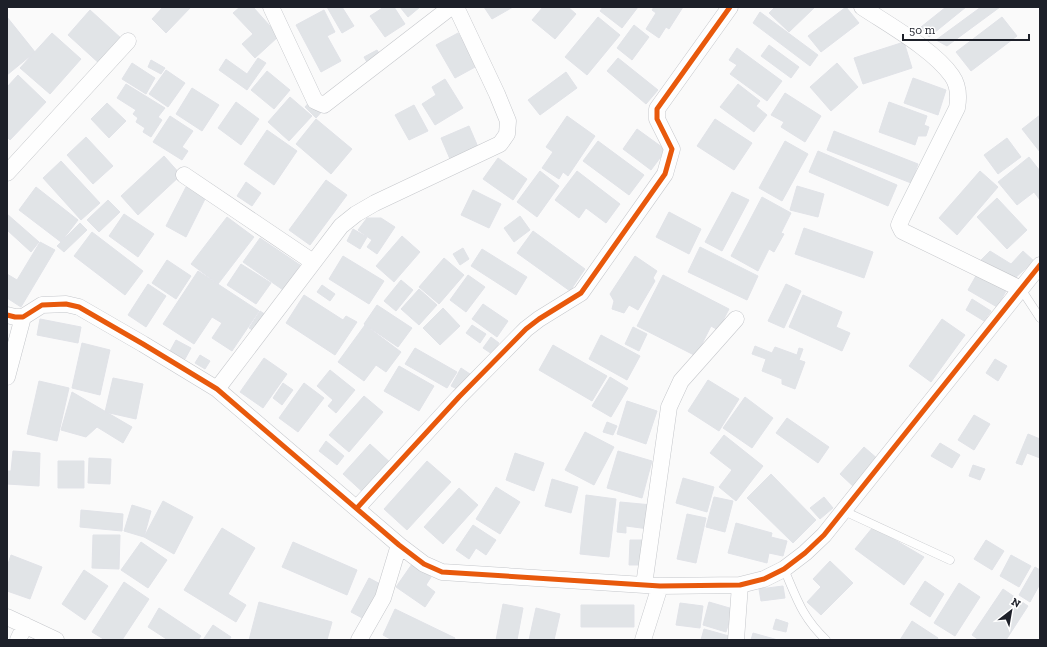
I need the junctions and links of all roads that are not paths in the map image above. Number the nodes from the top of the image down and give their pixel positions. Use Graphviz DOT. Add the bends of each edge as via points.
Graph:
graph roads {
  1 [pos="271,7"];
  2 [pos="451,7"];
  3 [pos="456,7"];
  4 [pos="730,7"];
  5 [pos="862,7"];
  6 [pos="128,41"];
  7 [pos="7,173"];
  8 [pos="184,175"];
  9 [pos="313,262"];
  10 [pos="1040,265"];
  11 [pos="1021,289"];
  12 [pos="7,315"];
  13 [pos="23,317"];
  14 [pos="1040,318"];
  15 [pos="736,319"];
  16 [pos="7,377"];
  17 [pos="217,388"];
  18 [pos="357,508"];
  19 [pos="844,511"];
  20 [pos="399,545"];
  21 [pos="950,560"];
  22 [pos="784,569"];
  23 [pos="644,585"];
  24 [pos="740,585"];
  25 [pos="660,586"];
  26 [pos="7,617"];
  27 [pos="25,625"];
  28 [pos="18,640"];
  29 [pos="56,640"];
  30 [pos="359,640"];
  31 [pos="643,640"];
  32 [pos="736,640"];
  33 [pos="826,640"];
  1 -- 2 [label="street" via="315,100 324,105"];
  3 -- 9 [label="street" via="508,121 507,134 500,144 356,214 341,226"];
  4 -- 18 [label="street" via="659,104 657,118 672,149 665,174 581,293 526,329 459,397"];
  5 -- 11 [label="street" via="922,48 946,69 958,88 956,108 902,218 899,225 902,231"];
  6 -- 7 [label="street"];
  8 -- 9 [label="street"];
  9 -- 17 [label="street"];
  10 -- 11 [label="street"];
  11 -- 14 [label="lane"];
  11 -- 19 [label="street"];
  12 -- 13 [label="street"];
  13 -- 16 [label="street"];
  13 -- 17 [label="street" via="52,303 79,307"];
  15 -- 23 [label="street" via="681,381 668,406"];
  17 -- 18 [label="street"];
  18 -- 20 [label="street"];
  19 -- 21 [label="lane"];
  19 -- 22 [label="street" via="806,553"];
  20 -- 23 [label="street" via="424,564 454,574"];
  20 -- 30 [label="street" via="383,598"];
  22 -- 24 [label="street" via="764,579"];
  22 -- 33 [label="lane" via="804,614"];
  23 -- 25 [label="street"];
  24 -- 25 [label="street"];
  24 -- 32 [label="street"];
  25 -- 31 [label="street"];
  26 -- 27 [label="street"];
  27 -- 28 [label="street"];
  27 -- 29 [label="street"];
}
